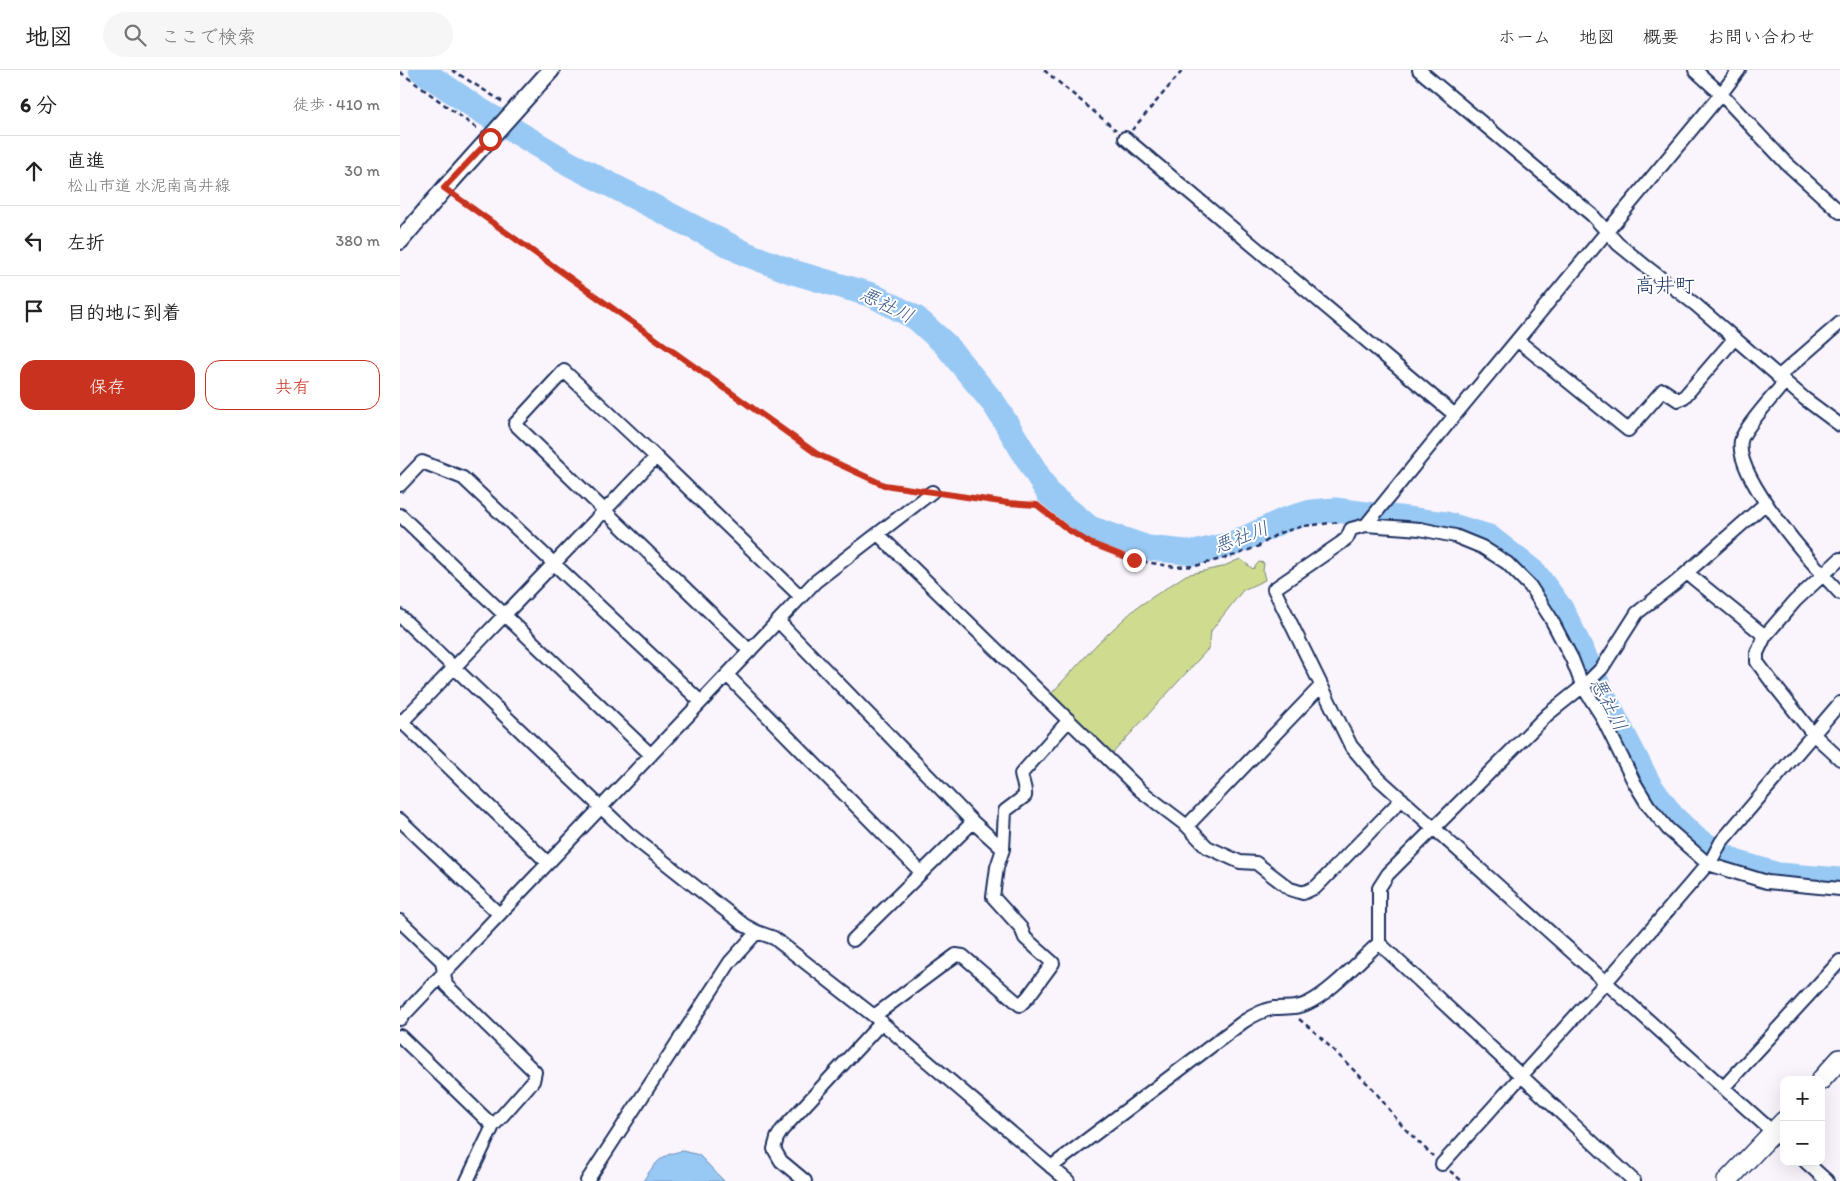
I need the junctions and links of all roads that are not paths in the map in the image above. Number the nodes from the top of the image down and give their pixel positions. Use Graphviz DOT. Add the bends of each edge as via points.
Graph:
graph roads {
  1 [pos="550,70"];
  2 [pos="1419,70"];
  3 [pos="1695,70"];
  4 [pos="1739,70"];
  5 [pos="1721,94"];
  6 [pos="1125,138"];
  7 [pos="1840,212"];
  8 [pos="1606,231"];
  9 [pos="400,241"];
  10 [pos="1840,323"];
  11 [pos="1734,339"];
  12 [pos="1516,340"];
  13 [pos="1781,380"];
  14 [pos="1455,415"];
  15 [pos="1840,425"];
  16 [pos="656,457"];
  17 [pos="400,485"];
  18 [pos="932,492"];
  19 [pos="1766,503"];
  20 [pos="604,511"];
  21 [pos="400,515"];
  22 [pos="1368,523"];
  23 [pos="878,534"];
  24 [pos="1840,560"];
  25 [pos="554,562"];
  26 [pos="1687,573"];
  27 [pos="1822,575"];
  28 [pos="1840,593"];
  29 [pos="801,597"];
  30 [pos="505,614"];
  31 [pos="400,616"];
  32 [pos="778,621"];
  33 [pos="1765,636"];
  34 [pos="750,651"];
  35 [pos="454,666"];
  36 [pos="727,674"];
  37 [pos="1585,685"];
  38 [pos="1320,686"];
  39 [pos="700,702"];
  40 [pos="1840,703"];
  41 [pos="1069,720"];
  42 [pos="401,722"];
  43 [pos="1813,734"];
  44 [pos="651,755"];
  45 [pos="1840,759"];
  46 [pos="1402,799"];
  47 [pos="602,806"];
  48 [pos="400,820"];
  49 [pos="973,822"];
  50 [pos="1187,826"];
  51 [pos="1434,828"];
  52 [pos="1002,849"];
  53 [pos="1710,861"];
  54 [pos="548,863"];
  55 [pos="922,872"];
  56 [pos="1840,889"];
  57 [pos="499,914"];
  58 [pos="400,921"];
  59 [pos="757,932"];
  60 [pos="852,940"];
  61 [pos="1379,943"];
  62 [pos="1840,961"];
  63 [pos="444,972"];
  64 [pos="1606,982"];
  65 [pos="400,1019"];
  66 [pos="878,1019"];
  67 [pos="400,1036"];
  68 [pos="1840,1059"];
  69 [pos="1522,1074"];
  70 [pos="1825,1076"];
  71 [pos="1723,1088"];
  72 [pos="493,1126"];
  73 [pos="1780,1132"];
  74 [pos="1442,1164"];
  75 [pos="1810,1166"];
  76 [pos="1051,1167"];
  77 [pos="468,1181"];
  78 [pos="587,1181"];
  79 [pos="805,1181"];
  80 [pos="1068,1181"];
  81 [pos="1634,1181"];
  82 [pos="1727,1181"];
  83 [pos="1826,1181"];
  1 -- 9 [label="street"];
  2 -- 8 [label="street" via="1592,215"];
  3 -- 5 [label="street"];
  4 -- 5 [label="street"];
  5 -- 7 [label="street" via="1785,162"];
  5 -- 8 [label="street"];
  6 -- 14 [label="street"];
  8 -- 11 [label="street"];
  8 -- 12 [label="street"];
  10 -- 13 [label="street"];
  11 -- 12 [label="street" via="1684,397 1678,400 1663,390 1628,430"];
  11 -- 13 [label="street"];
  12 -- 14 [label="street"];
  13 -- 15 [label="street"];
  13 -- 19 [label="street" via="1741,439 1740,452 1747,470"];
  14 -- 22 [label="street"];
  16 -- 20 [label="street"];
  16 -- 20 [label="street" via="564,371 515,424"];
  16 -- 29 [label="street"];
  17 -- 25 [label="street" via="422,462 463,478"];
  18 -- 23 [label="street"];
  19 -- 26 [label="street"];
  19 -- 27 [label="street"];
  20 -- 25 [label="street"];
  20 -- 34 [label="street"];
  21 -- 30 [label="street"];
  22 -- 37 [label="street" via="1455,536 1482,547 1507,563 1530,586 1550,617"];
  22 -- 38 [label="street" via="1350,529 1341,543 1274,589"];
  23 -- 29 [label="street" via="815,582"];
  23 -- 41 [label="street"];
  24 -- 27 [label="street"];
  25 -- 30 [label="street"];
  25 -- 39 [label="street"];
  26 -- 33 [label="street"];
  26 -- 37 [label="street" via="1638,613 1602,668"];
  27 -- 28 [label="street"];
  27 -- 33 [label="street"];
  29 -- 32 [label="street"];
  30 -- 35 [label="street"];
  30 -- 44 [label="street"];
  31 -- 35 [label="street"];
  32 -- 34 [label="street"];
  32 -- 49 [label="street"];
  33 -- 43 [label="street" via="1756,653 1757,662"];
  34 -- 36 [label="street"];
  35 -- 42 [label="street"];
  35 -- 47 [label="street"];
  36 -- 39 [label="street"];
  36 -- 55 [label="street"];
  37 -- 51 [label="street" via="1548,714"];
  37 -- 53 [label="street" via="1648,805 1668,830"];
  38 -- 46 [label="street" via="1351,746 1379,779"];
  38 -- 50 [label="street"];
  39 -- 44 [label="street"];
  40 -- 43 [label="street"];
  41 -- 50 [label="street" via="1140,792"];
  41 -- 52 [label="street" via="1021,774 1025,796 1006,811"];
  42 -- 54 [label="street"];
  43 -- 45 [label="street"];
  43 -- 53 [label="street" via="1721,842"];
  44 -- 47 [label="street"];
  46 -- 50 [label="street" via="1316,887 1303,893 1290,889 1256,862 1240,862 1207,847"];
  46 -- 51 [label="street"];
  47 -- 54 [label="street"];
  47 -- 59 [label="street" via="630,834"];
  48 -- 57 [label="street"];
  49 -- 52 [label="street"];
  49 -- 55 [label="street"];
  51 -- 61 [label="street" via="1388,874 1379,888"];
  51 -- 64 [label="street"];
  52 -- 66 [label="street" via="996,866 993,897 1021,928 1025,938 1052,963 1028,997 1020,1005 963,956 956,955"];
  53 -- 56 [label="street" via="1768,882"];
  53 -- 64 [label="street"];
  54 -- 57 [label="street"];
  55 -- 60 [label="street"];
  57 -- 63 [label="street"];
  58 -- 63 [label="street" via="442,961"];
  59 -- 66 [label="street" via="774,938"];
  59 -- 78 [label="street" via="730,962"];
  61 -- 69 [label="street"];
  61 -- 76 [label="street" via="1320,997 1307,1004 1274,1008 1243,1022"];
  62 -- 71 [label="street"];
  63 -- 65 [label="street"];
  63 -- 72 [label="street" via="446,985 535,1072 533,1081"];
  64 -- 69 [label="street"];
  64 -- 71 [label="street"];
  66 -- 76 [label="street"];
  66 -- 79 [label="street" via="777,1138 774,1148 781,1161"];
  67 -- 72 [label="street"];
  68 -- 70 [label="main road"];
  69 -- 74 [label="street"];
  69 -- 81 [label="street"];
  71 -- 73 [label="street"];
  72 -- 77 [label="street"];
  73 -- 82 [label="main road"];
  75 -- 83 [label="street"];
  76 -- 80 [label="street"];
}
